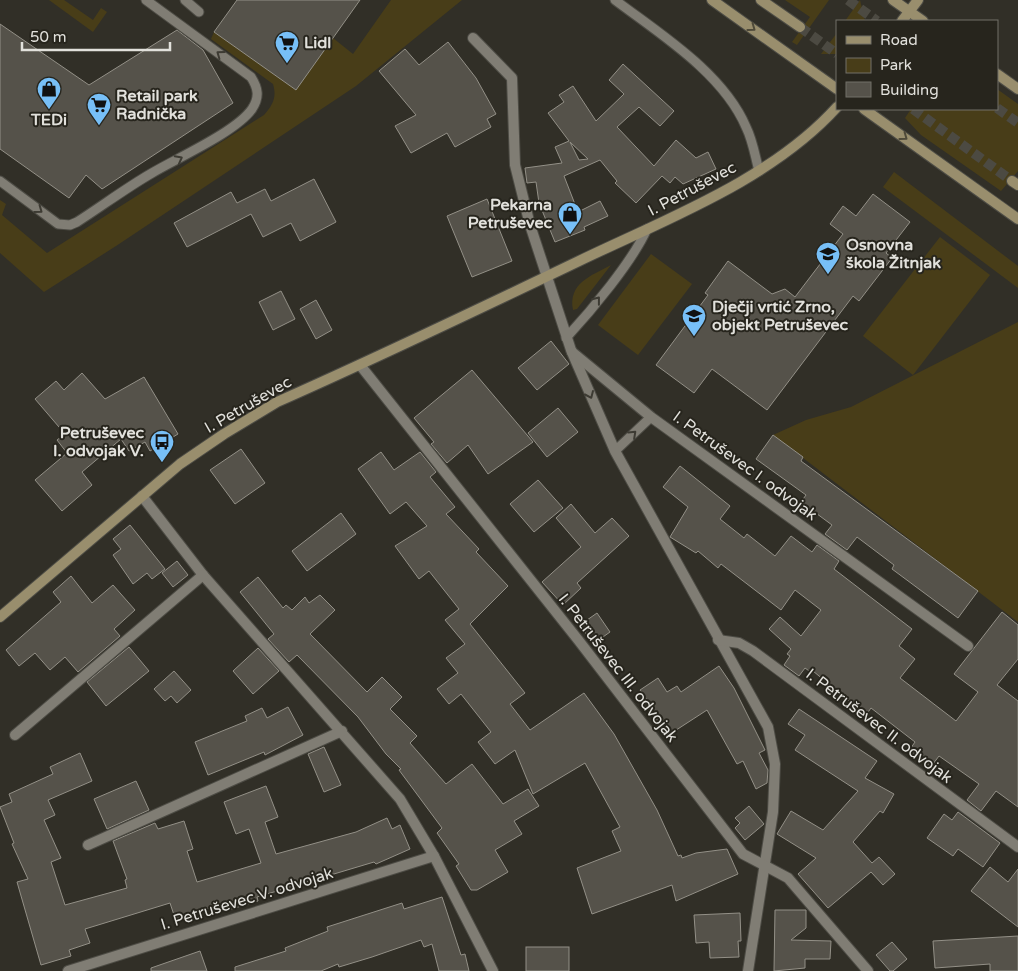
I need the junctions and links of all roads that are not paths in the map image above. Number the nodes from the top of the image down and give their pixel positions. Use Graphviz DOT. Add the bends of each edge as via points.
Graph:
graph roads {
  1 [pos="146,0"];
  2 [pos="185,0"];
  3 [pos="615,0"];
  4 [pos="712,0"];
  5 [pos="761,0"];
  6 [pos="893,0"];
  7 [pos="918,0"];
  8 [pos="199,12"];
  9 [pos="909,12"];
  10 [pos="903,20"];
  11 [pos="921,20"];
  12 [pos="800,27"];
  13 [pos="473,38"];
  14 [pos="998,75"];
  15 [pos="836,88"];
  16 [pos="1018,89"];
  17 [pos="836,107"];
  18 [pos="865,110"];
  19 [pos="759,171"];
  20 [pos="0,181"];
  21 [pos="1018,220"];
  22 [pos="647,229"];
  23 [pos="547,276"];
  24 [pos="566,338"];
  25 [pos="571,350"];
  26 [pos="360,366"];
  27 [pos="651,417"];
  28 [pos="614,450"];
  29 [pos="142,496"];
  30 [pos="203,574"];
  31 [pos="0,617"];
  32 [pos="718,640"];
  33 [pos="968,646"];
  34 [pos="342,730"];
  35 [pos="15,736"];
  36 [pos="88,845"];
  37 [pos="1018,848"];
  38 [pos="434,856"];
  39 [pos="764,866"];
  40 [pos="68,971"];
  41 [pos="493,971"];
  42 [pos="748,971"];
  43 [pos="868,971"];
  20 -- 1 [label="lane, one-way" via="58,224 70,225 190,153 250,111 257,95 257,87 250,77"];
  2 -- 8 [label="lane"];
  3 -- 19 [label="lane" via="703,68 746,126"];
  4 -- 15 [label="street, one-way"];
  5 -- 12 [label="street"];
  6 -- 9 [label="street"];
  7 -- 9 [label="street"];
  9 -- 10 [label="street"];
  9 -- 11 [label="street"];
  13 -- 23 [label="street" via="512,78 515,165"];
  14 -- 16 [label="street"];
  17 -- 19 [label="street, I. Petruševec" via="797,146"];
  18 -- 21 [label="street, one-way"];
  19 -- 22 [label="street, I. Petruševec"];
  22 -- 23 [label="street, I. Petruševec"];
  24 -- 22 [label="lane, one-way" via="640,245"];
  23 -- 24 [label="street, I. Petruševec I. odvojak"];
  23 -- 26 [label="street, I. Petruševec"];
  24 -- 25 [label="street, I. Petruševec I. odvojak"];
  25 -- 27 [label="street, I. Petruševec I. odvojak"];
  25 -- 28 [label="street, one-way"];
  26 -- 29 [label="street, I. Petruševec" via="277,402 180,464"];
  26 -- 39 [label="street, I. Petruševec III. odvojak" via="579,641 742,854"];
  28 -- 27 [label="lane, one-way"];
  27 -- 33 [label="street, I. Petruševec I. odvojak"];
  28 -- 32 [label="street"];
  29 -- 30 [label="street"];
  29 -- 31 [label="street, I. Petruševec"];
  30 -- 34 [label="street"];
  30 -- 35 [label="street"];
  32 -- 37 [label="street, I. Petruševec II. odvojak" via="739,643 753,651"];
  32 -- 39 [label="street" via="768,727 775,764 770,837"];
  34 -- 36 [label="street"];
  34 -- 38 [label="street" via="400,799"];
  38 -- 40 [label="street, I. Petruševec V. odvojak"];
  38 -- 41 [label="street"];
  39 -- 42 [label="street"];
  39 -- 43 [label="street, I. Petruševec III. odvojak" via="788,878"];
}
